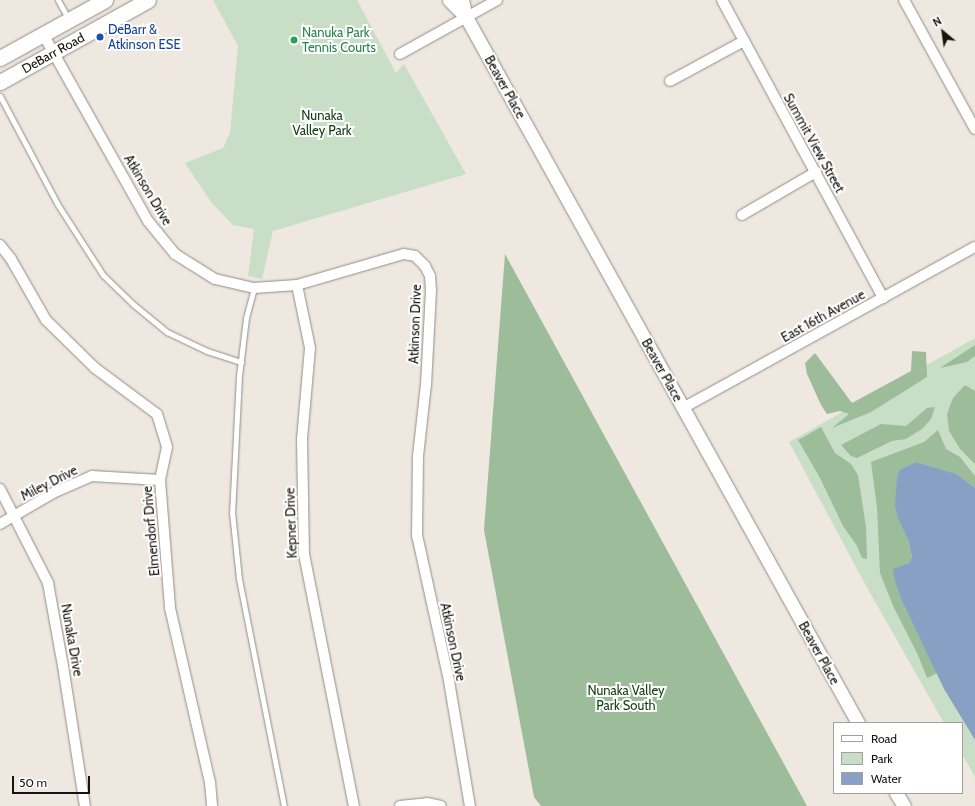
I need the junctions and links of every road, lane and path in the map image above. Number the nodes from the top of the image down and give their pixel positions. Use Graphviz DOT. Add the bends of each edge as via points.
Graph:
graph roads {
  1 [pos="58,0"];
  2 [pos="105,0"];
  3 [pos="148,0"];
  4 [pos="449,0"];
  5 [pos="462,0"];
  6 [pos="497,0"];
  7 [pos="722,0"];
  8 [pos="904,0"];
  9 [pos="466,17"];
  10 [pos="69,20"];
  11 [pos="43,34"];
  12 [pos="744,41"];
  13 [pos="54,52"];
  14 [pos="400,54"];
  15 [pos="0,58"];
  16 [pos="670,81"];
  17 [pos="0,82"];
  18 [pos="0,96"];
  19 [pos="975,129"];
  20 [pos="816,172"];
  21 [pos="742,215"];
  22 [pos="0,245"];
  23 [pos="975,247"];
  24 [pos="297,285"];
  25 [pos="254,288"];
  26 [pos="883,298"];
  27 [pos="241,362"];
  28 [pos="683,408"];
  29 [pos="160,480"];
  30 [pos="0,489"];
  31 [pos="15,516"];
  32 [pos="0,524"];
  33 [pos="857,722"];
  34 [pos="897,794"];
  35 [pos="82,806"];
  36 [pos="212,806"];
  37 [pos="284,806"];
  38 [pos="354,806"];
  39 [pos="400,806"];
  40 [pos="441,806"];
  41 [pos="470,806"];
  42 [pos="904,806"];
  1 -- 10 [label="lane"];
  2 -- 10 [label="main road, DeBarr Road"];
  3 -- 13 [label="main road, DeBarr Road"];
  4 -- 9 [label="street, Beaver Place"];
  5 -- 9 [label="street, Beaver Place"];
  6 -- 9 [label="street"];
  7 -- 12 [label="street, Summit View Street"];
  8 -- 19 [label="street"];
  9 -- 14 [label="street"];
  9 -- 28 [label="street, Beaver Place"];
  10 -- 11 [label="main road, DeBarr Road"];
  11 -- 13 [label="street, Atkinson Drive"];
  11 -- 15 [label="main road, DeBarr Road"];
  12 -- 16 [label="street"];
  12 -- 20 [label="street, Summit View Street"];
  13 -- 17 [label="main road, DeBarr Road"];
  13 -- 25 [label="street, Atkinson Drive" via="148,220 175,254 215,279"];
  18 -- 27 [label="lane" via="58,205 103,275 167,332 207,351"];
  20 -- 21 [label="street"];
  20 -- 26 [label="street, Summit View Street"];
  22 -- 29 [label="street, Elmendorf Drive" via="11,259 46,320 95,368 157,414 167,447"];
  23 -- 26 [label="street, East 16th Avenue"];
  24 -- 25 [label="street, Atkinson Drive"];
  24 -- 38 [label="street, Kepner Drive" via="310,348 302,440 304,554"];
  24 -- 41 [label="street, Atkinson Drive" via="404,254 415,256 430,276 426,384 418,456 417,535 449,681"];
  25 -- 27 [label="lane" via="246,318"];
  26 -- 28 [label="street, East 16th Avenue"];
  27 -- 37 [label="lane" via="233,520 240,579"];
  28 -- 33 [label="street, Beaver Place"];
  29 -- 31 [label="street, Miley Drive" via="92,476 53,493"];
  29 -- 36 [label="street, Elmendorf Drive" via="170,608 210,782"];
  30 -- 31 [label="street, Nunaka Drive"];
  31 -- 32 [label="street, Miley Drive"];
  31 -- 35 [label="street, Nunaka Drive" via="48,583"];
  34 -- 42 [label="street"];
  39 -- 40 [label="street" via="427,803"];
}
